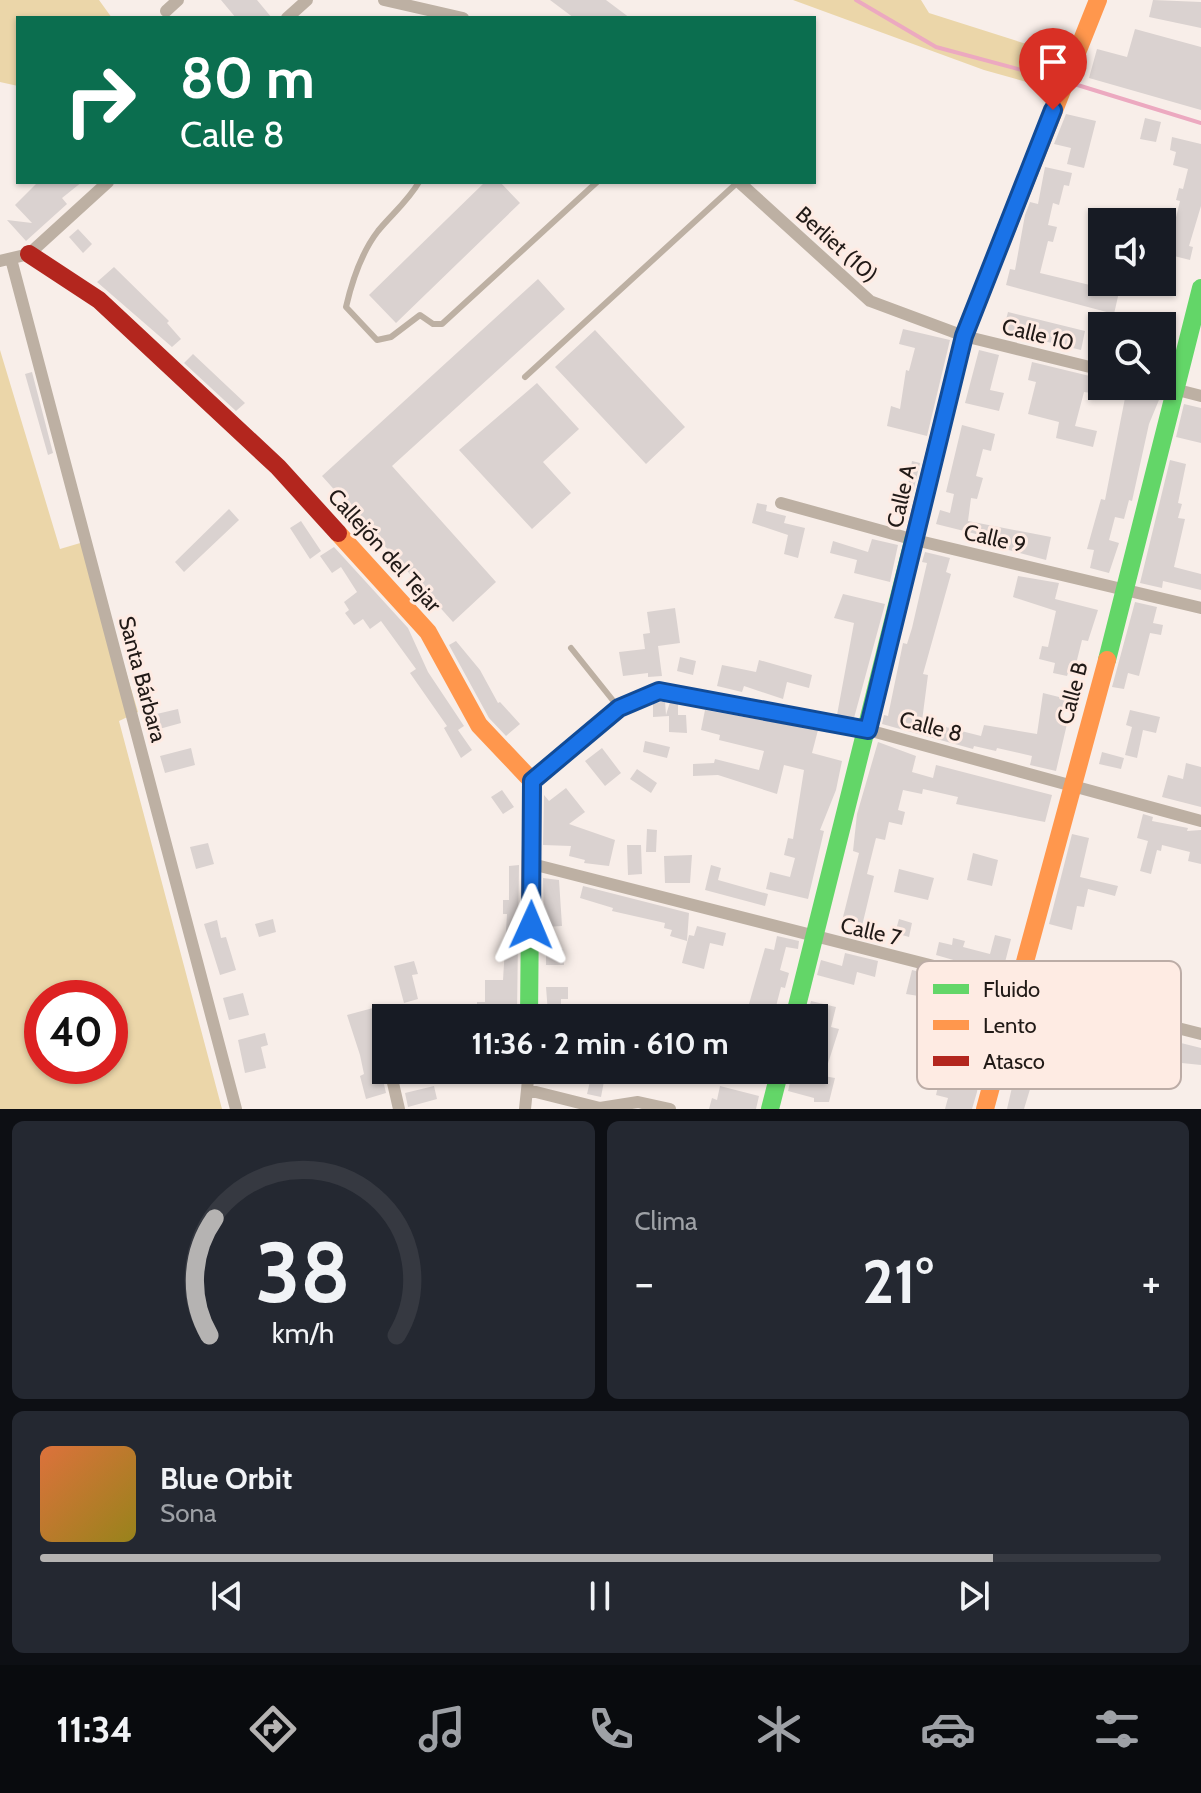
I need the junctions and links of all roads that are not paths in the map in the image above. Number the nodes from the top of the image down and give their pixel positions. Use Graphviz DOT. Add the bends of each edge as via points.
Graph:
graph roads {
  1 [pos="178,0"];
  2 [pos="307,0"];
  3 [pos="384,0"];
  4 [pos="1098,0"];
  5 [pos="166,11"];
  6 [pos="289,16"];
  7 [pos="454,16"];
  8 [pos="106,184"];
  9 [pos="418,184"];
  10 [pos="595,184"];
  11 [pos="736,184"];
  12 [pos="740,184"];
  13 [pos="13,258"];
  14 [pos="1201,288"];
  15 [pos="964,336"];
  16 [pos="1176,365"];
  17 [pos="1088,367"];
  18 [pos="525,377"];
  19 [pos="1176,389"];
  20 [pos="1201,396"];
  21 [pos="1166,400"];
  22 [pos="781,503"];
  23 [pos="915,540"];
  24 [pos="1126,588"];
  25 [pos="1201,608"];
  26 [pos="571,648"];
  27 [pos="619,708"];
  28 [pos="868,730"];
  29 [pos="532,781"];
  30 [pos="1072,784"];
  31 [pos="1201,821"];
  32 [pos="532,864"];
  33 [pos="815,938"];
  34 [pos="1026,961"];
  35 [pos="917,962"];
  36 [pos="529,1004"];
  37 [pos="798,1004"];
  38 [pos="1181,1029"];
  39 [pos="1201,1034"];
  40 [pos="393,1084"];
  41 [pos="528,1084"];
  42 [pos="776,1084"];
  43 [pos="991,1089"];
  44 [pos="528,1090"];
  45 [pos="236,1109"];
  46 [pos="399,1109"];
  47 [pos="525,1109"];
  48 [pos="670,1109"];
  49 [pos="770,1109"];
  50 [pos="985,1109"];
  1 -- 5 [label="street"];
  2 -- 6 [label="street"];
  3 -- 7 [label="street"];
  4 -- 15 [label="street, Calle A"];
  8 -- 13 [label="street"];
  9 -- 10 [label="lane" via="376,234 353,277 346,307 377,340 391,337 420,315 442,324"];
  11 -- 18 [label="lane"];
  12 -- 15 [label="street, Berliet (10)" via="870,301"];
  13 -- 29 [label="street, Callejón del Tejar" via="99,300 278,467 428,632 479,725"];
  13 -- 45 [label="street, Santa Bárbara"];
  14 -- 16 [label="street, Calle B"];
  15 -- 17 [label="street, Calle 10"];
  15 -- 23 [label="street, Calle A"];
  19 -- 20 [label="street"];
  21 -- 24 [label="street, Calle B"];
  22 -- 23 [label="street, Calle 9"];
  23 -- 24 [label="street, Calle 9"];
  23 -- 28 [label="street, Calle A"];
  24 -- 25 [label="street, Calle 9"];
  24 -- 30 [label="street, Calle B"];
  26 -- 27 [label="lane"];
  27 -- 28 [label="street, Calle 8" via="659,691"];
  27 -- 29 [label="street, Calle 8"];
  28 -- 30 [label="street, Calle 8"];
  28 -- 33 [label="street, Calle A"];
  29 -- 32 [label="street"];
  30 -- 31 [label="street, Calle 8"];
  30 -- 34 [label="street, Calle B"];
  32 -- 33 [label="street, Calle 7"];
  32 -- 36 [label="street"];
  33 -- 35 [label="street, Calle 7"];
  33 -- 37 [label="street, Calle A"];
  38 -- 39 [label="street, Calle 7"];
  40 -- 46 [label="street"];
  41 -- 44 [label="street"];
  42 -- 49 [label="street"];
  43 -- 50 [label="street, Calle B"];
  44 -- 47 [label="street"];
  44 -- 48 [label="street" via="600,1108 638,1102"];
}
